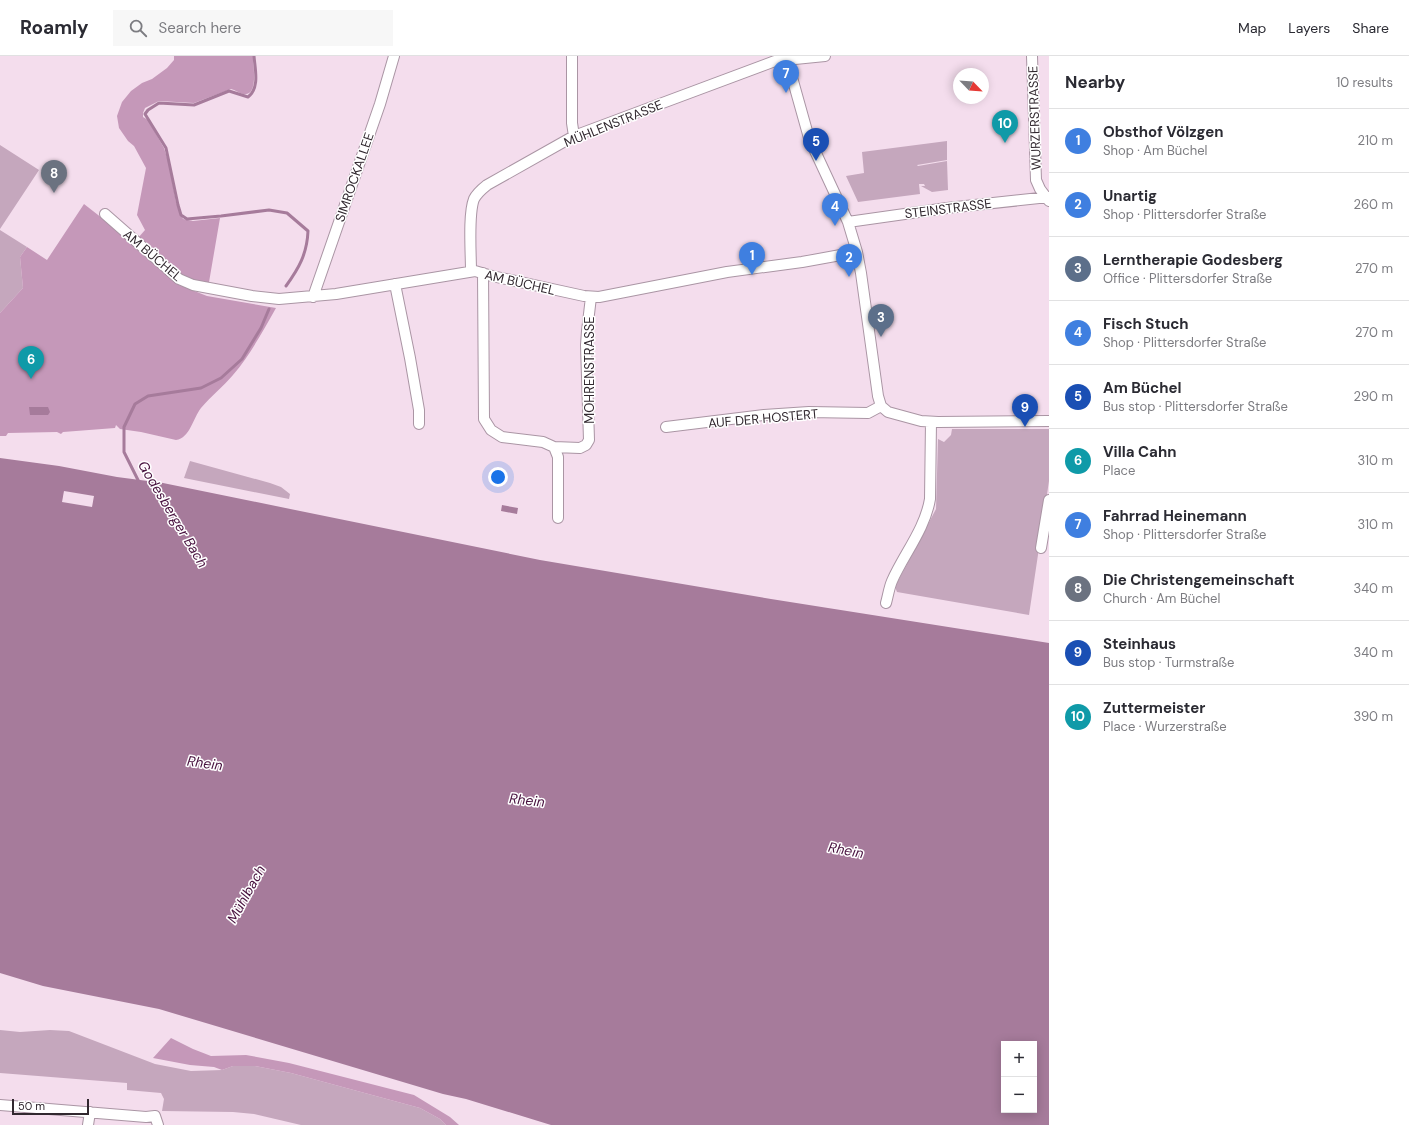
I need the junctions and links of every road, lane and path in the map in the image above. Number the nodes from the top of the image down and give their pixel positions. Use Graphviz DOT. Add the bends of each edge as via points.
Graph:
graph roads {
  1 [pos="394,56"];
  2 [pos="572,56"];
  3 [pos="825,56"];
  4 [pos="1032,56"];
  5 [pos="786,58"];
  6 [pos="574,136"];
  7 [pos="1048,198"];
  8 [pos="105,214"];
  9 [pos="848,222"];
  10 [pos="856,252"];
  11 [pos="471,271"];
  12 [pos="483,273"];
  13 [pos="395,284"];
  14 [pos="313,297"];
  15 [pos="591,297"];
  16 [pos="881,406"];
  17 [pos="1049,421"];
  18 [pos="931,422"];
  19 [pos="419,424"];
  20 [pos="666,427"];
  21 [pos="554,448"];
  22 [pos="1049,500"];
  23 [pos="558,518"];
  24 [pos="1042,548"];
  25 [pos="886,602"];
  26 [pos="0,1105"];
  27 [pos="90,1112"];
  28 [pos="156,1121"];
  29 [pos="88,1125"];
  1 -- 14 [label="street, SIMROCKALLEE" via="380,104"];
  2 -- 6 [label="street"];
  3 -- 5 [label="street, MÜHLENSTRASSE"];
  4 -- 7 [label="street, WURZERSTRASSE" via="1036,180"];
  5 -- 6 [label="street, MÜHLENSTRASSE"];
  5 -- 9 [label="street" via="809,138"];
  6 -- 11 [label="street, MÜHLENSTRASSE" via="487,185 476,195 472,213"];
  7 -- 9 [label="street, STEINSTRASSE" via="947,208"];
  8 -- 14 [label="street, AM BÜCHEL" via="169,272 186,283 260,298"];
  9 -- 10 [label="street"];
  10 -- 15 [label="street, AM BÜCHEL"];
  10 -- 16 [label="street"];
  11 -- 12 [label="street, AM BÜCHEL"];
  11 -- 13 [label="street, AM BÜCHEL"];
  12 -- 15 [label="street, AM BÜCHEL"];
  12 -- 21 [label="street" via="486,423 502,437 544,442"];
  13 -- 14 [label="street, AM BÜCHEL"];
  13 -- 19 [label="street" via="419,410"];
  15 -- 21 [label="street, MOHRENSTRASSE" via="586,338 588,443 580,448"];
  16 -- 18 [label="street" via="896,415"];
  16 -- 20 [label="street, AUF DER HOSTERT" via="868,413 809,412 764,415"];
  17 -- 18 [label="street"];
  18 -- 25 [label="street" via="929,506 891,583"];
  21 -- 23 [label="street" via="558,457"];
  22 -- 24 [label="street"];
  26 -- 27 [label="street"];
  27 -- 28 [label="street" via="146,1117"];
  27 -- 29 [label="street"];
}
